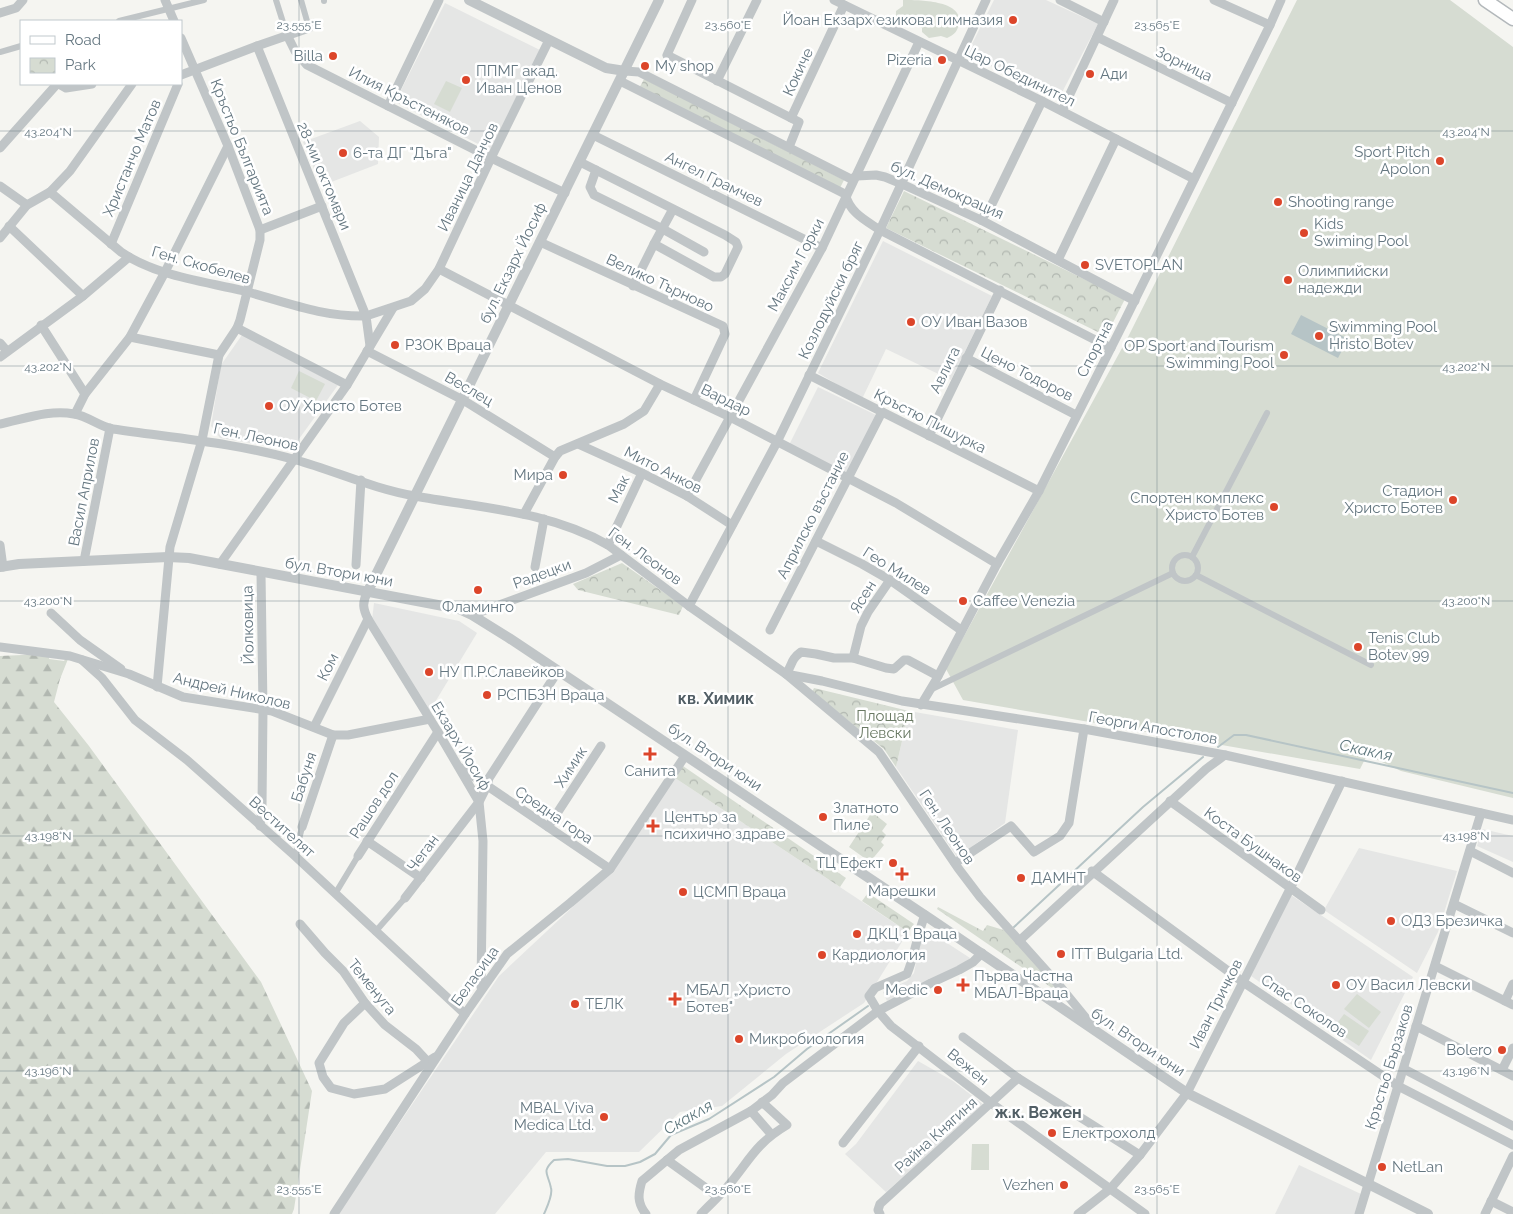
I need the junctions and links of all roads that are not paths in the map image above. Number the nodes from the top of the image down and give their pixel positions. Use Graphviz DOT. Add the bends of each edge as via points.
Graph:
graph roads {
  1 [pos="23,0"];
  2 [pos="204,0"];
  3 [pos="276,0"];
  4 [pos="301,0"];
  5 [pos="439,0"];
  6 [pos="469,0"];
  7 [pos="659,0"];
  8 [pos="692,0"];
  9 [pos="756,0"];
  10 [pos="834,0"];
  11 [pos="986,0"];
  12 [pos="1060,0"];
  13 [pos="1114,0"];
  14 [pos="1214,0"];
  15 [pos="1281,0"];
  16 [pos="1485,0"];
  17 [pos="167,4"];
  18 [pos="844,5"];
  19 [pos="0,13"];
  20 [pos="1513,19"];
  21 [pos="122,20"];
  22 [pos="174,20"];
  23 [pos="1104,22"];
  24 [pos="1270,25"];
  25 [pos="308,28"];
  26 [pos="287,35"];
  27 [pos="1097,37"];
  28 [pos="549,40"];
  29 [pos="919,42"];
  30 [pos="182,43"];
  31 [pos="20,46"];
  32 [pos="257,46"];
  33 [pos="0,52"];
  34 [pos="186,61"];
  35 [pos="958,61"];
  36 [pos="195,70"];
  37 [pos="182,75"];
  38 [pos="622,76"];
  39 [pos="717,81"];
  40 [pos="57,85"];
  41 [pos="60,85"];
  42 [pos="86,85"];
  43 [pos="131,85"];
  44 [pos="178,85"];
  45 [pos="1042,101"];
  46 [pos="1232,102"];
  47 [pos="388,106"];
  48 [pos="1062,111"];
  49 [pos="791,118"];
  50 [pos="593,135"];
  51 [pos="1116,139"];
  52 [pos="228,146"];
  53 [pos="789,147"];
  54 [pos="0,148"];
  55 [pos="491,158"];
  56 [pos="580,162"];
  57 [pos="596,170"];
  58 [pos="857,176"];
  59 [pos="1194,179"];
  60 [pos="902,184"];
  61 [pos="0,186"];
  62 [pos="50,192"];
  63 [pos="565,193"];
  64 [pos="846,198"];
  65 [pos="27,205"];
  66 [pos="322,206"];
  67 [pos="674,209"];
  68 [pos="981,220"];
  69 [pos="9,226"];
  70 [pos="662,228"];
  71 [pos="260,230"];
  72 [pos="880,230"];
  73 [pos="0,238"];
  74 [pos="540,242"];
  75 [pos="111,244"];
  76 [pos="654,244"];
  77 [pos="822,248"];
  78 [pos="704,252"];
  79 [pos="129,257"];
  80 [pos="1058,260"];
  81 [pos="439,268"];
  82 [pos="165,272"];
  83 [pos="633,286"];
  84 [pos="1000,290"];
  85 [pos="247,292"];
  86 [pos="83,296"];
  87 [pos="1135,300"];
  88 [pos="509,306"];
  89 [pos="392,308"];
  90 [pos="366,316"];
  91 [pos="41,325"];
  92 [pos="237,328"];
  93 [pos="130,337"];
  94 [pos="0,343"];
  95 [pos="369,348"];
  96 [pos="1111,348"];
  97 [pos="4,354"];
  98 [pos="219,355"];
  99 [pos="966,358"];
  100 [pos="809,375"];
  101 [pos="660,384"];
  102 [pos="347,385"];
  103 [pos="85,394"];
  104 [pos="462,400"];
  105 [pos="694,400"];
  106 [pos="882,412"];
  107 [pos="1267,413"];
  108 [pos="75,414"];
  109 [pos="1076,415"];
  110 [pos="730,417"];
  111 [pos="0,424"];
  112 [pos="110,428"];
  113 [pos="929,436"];
  114 [pos="202,440"];
  115 [pos="777,442"];
  116 [pos="578,444"];
  117 [pos="555,457"];
  118 [pos="295,459"];
  119 [pos="642,473"];
  120 [pos="848,478"];
  121 [pos="361,480"];
  122 [pos="1039,491"];
  123 [pos="415,496"];
  124 [pos="687,496"];
  125 [pos="524,514"];
  126 [pos="544,519"];
  127 [pos="732,526"];
  128 [pos="816,542"];
  129 [pos="0,545"];
  130 [pos="608,545"];
  131 [pos="621,555"];
  132 [pos="168,557"];
  133 [pos="1192,557"];
  134 [pos="84,561"];
  135 [pos="220,564"];
  136 [pos="997,564"];
  137 [pos="356,565"];
  138 [pos="2,567"];
  139 [pos="535,567"];
  140 [pos="262,573"];
  141 [pos="1173,574"];
  142 [pos="1196,575"];
  143 [pos="890,580"];
  144 [pos="367,593"];
  145 [pos="689,606"];
  146 [pos="51,613"];
  147 [pos="472,615"];
  148 [pos="368,619"];
  149 [pos="770,630"];
  150 [pos="961,630"];
  151 [pos="0,647"];
  152 [pos="853,658"];
  153 [pos="82,660"];
  154 [pos="1371,665"];
  155 [pos="558,671"];
  156 [pos="129,674"];
  157 [pos="786,674"];
  158 [pos="938,676"];
  159 [pos="157,687"];
  160 [pos="929,691"];
  161 [pos="920,705"];
  162 [pos="263,709"];
  163 [pos="430,719"];
  164 [pos="314,727"];
  165 [pos="1084,729"];
  166 [pos="438,732"];
  167 [pos="333,734"];
  168 [pos="601,746"];
  169 [pos="1225,754"];
  170 [pos="686,756"];
  171 [pos="458,766"];
  172 [pos="1342,781"];
  173 [pos="487,786"];
  174 [pos="1170,801"];
  175 [pos="479,802"];
  176 [pos="1482,813"];
  177 [pos="1513,820"];
  178 [pos="260,826"];
  179 [pos="302,827"];
  180 [pos="548,827"];
  181 [pos="367,842"];
  182 [pos="1470,851"];
  183 [pos="294,856"];
  184 [pos="358,856"];
  185 [pos="954,863"];
  186 [pos="610,869"];
  187 [pos="1092,871"];
  188 [pos="1513,873"];
  189 [pos="421,878"];
  190 [pos="1290,889"];
  191 [pos="335,894"];
  192 [pos="405,898"];
  193 [pos="1454,904"];
  194 [pos="1321,910"];
  195 [pos="925,916"];
  196 [pos="300,924"];
  197 [pos="375,932"];
  198 [pos="1513,933"];
  199 [pos="1019,941"];
  200 [pos="982,954"];
  201 [pos="1435,966"];
  202 [pos="1243,982"];
  203 [pos="1513,984"];
  204 [pos="1059,985"];
  205 [pos="481,990"];
  206 [pos="1049,999"];
  207 [pos="365,1003"];
  208 [pos="1509,1003"];
  209 [pos="878,1011"];
  210 [pos="465,1014"];
  211 [pos="1416,1026"];
  212 [pos="1100,1034"];
  213 [pos="963,1037"];
  214 [pos="919,1046"];
  215 [pos="1513,1048"];
  216 [pos="439,1054"];
  217 [pos="428,1062"];
  218 [pos="1404,1070"];
  219 [pos="1502,1070"];
  220 [pos="1513,1076"];
  221 [pos="1018,1078"];
  222 [pos="1398,1086"];
  223 [pos="1186,1093"];
  224 [pos="762,1102"];
  225 [pos="991,1103"];
  226 [pos="751,1111"];
  227 [pos="1513,1126"];
  228 [pos="771,1134"];
  229 [pos="843,1143"];
  230 [pos="1513,1145"];
  231 [pos="1140,1155"];
  232 [pos="1513,1156"];
  233 [pos="667,1160"];
  234 [pos="1367,1183"];
  235 [pos="1110,1189"];
  236 [pos="717,1196"];
  237 [pos="1491,1201"];
  238 [pos="1513,1212"];
  239 [pos="334,1214"];
  240 [pos="646,1214"];
  241 [pos="701,1214"];
  242 [pos="880,1214"];
  243 [pos="1078,1214"];
  244 [pos="1144,1214"];
  245 [pos="1359,1214"];
  246 [pos="1428,1214"];
  247 [pos="1485,1214"];
  1 -- 19 [label="street" via="16,8"];
  2 -- 17 [label="street"];
  3 -- 26 [label="street, Илия Кръстеняков"];
  4 -- 25 [label="street"];
  5 -- 47 [label="street"];
  6 -- 28 [label="street, бул. Демокрация"];
  7 -- 38 [label="street, бул. Екзарх Йосиф"];
  8 -- 39 [label="street" via="667,55"];
  9 -- 39 [label="street"];
  10 -- 18 [label="street, Цар Обединител"];
  11 -- 35 [label="street, Козлодуйски бряг"];
  12 -- 23 [label="street"];
  13 -- 23 [label="street"];
  14 -- 24 [label="street"];
  15 -- 24 [label="street, Спортна"];
  16 -- 20 [label="main road"];
  17 -- 21 [label="street"];
  17 -- 22 [label="street"];
  18 -- 29 [label="street, Цар Обединител"];
  18 -- 49 [label="street, Кокиче"];
  23 -- 27 [label="street"];
  24 -- 46 [label="street, Спортна"];
  25 -- 26 [label="street"];
  26 -- 32 [label="street"];
  26 -- 47 [label="street, Илия Кръстеняков" via="307,65"];
  27 -- 46 [label="street, Зорница"];
  27 -- 48 [label="street"];
  28 -- 38 [label="street, бул. Демокрация"];
  28 -- 55 [label="street, Иваница Данчов"];
  29 -- 35 [label="street, Цар Обединител"];
  29 -- 58 [label="street, Максим Горки"];
  30 -- 34 [label="street, Кръстьо Българията"];
  31 -- 33 [label="street"];
  32 -- 36 [label="street"];
  32 -- 66 [label="street, 28-ми октомври"];
  34 -- 36 [label="street, Кръстьо Българията"];
  34 -- 37 [label="street"];
  35 -- 45 [label="street, Цар Обединител"];
  35 -- 60 [label="street, Козлодуйски бряг"];
  36 -- 37 [label="street"];
  36 -- 52 [label="street, Кръстьо Българията"];
  38 -- 50 [label="street, бул. Екзарх Йосиф"];
  38 -- 53 [label="street, бул. Демокрация" via="639,72"];
  38 -- 64 [label="street, бул. Демокрация" via="845,194"];
  39 -- 49 [label="street"];
  40 -- 54 [label="street"];
  41 -- 42 [label="street" via="66,88"];
  43 -- 62 [label="street" via="70,171"];
  44 -- 75 [label="street, Христанчо Матов"];
  45 -- 48 [label="street, Цар Обединител"];
  45 -- 68 [label="street" via="991,206"];
  46 -- 59 [label="street, Спортна"];
  47 -- 55 [label="street, Илия Кръстеняков"];
  48 -- 51 [label="street, Цар Обединител"];
  49 -- 53 [label="street, Кокиче" via="800,122"];
  50 -- 56 [label="street, бул. Екзарх Йосиф"];
  50 -- 77 [label="street, Ангел Грамчев"];
  51 -- 59 [label="street, Цар Обединител"];
  51 -- 80 [label="street"];
  52 -- 71 [label="street, Кръстьо Българията"];
  52 -- 82 [label="street"];
  53 -- 58 [label="street, бул. Демокрация" via="851,179"];
  55 -- 63 [label="street, Илия Кръстеняков"];
  55 -- 81 [label="street, Иваница Данчов"];
  56 -- 57 [label="street"];
  56 -- 63 [label="street, бул. Екзарх Йосиф"];
  57 -- 67 [label="street"];
  57 -- 70 [label="street" via="590,187 594,196"];
  58 -- 60 [label="street, бул. Демокрация" via="880,176"];
  58 -- 64 [label="street, Максим Горки"];
  59 -- 87 [label="street, Спортна"];
  60 -- 68 [label="street, бул. Демокрация"];
  60 -- 72 [label="street, Козлодуйски бряг"];
  61 -- 65 [label="street"];
  62 -- 65 [label="street"];
  62 -- 75 [label="street, Ген. Скобелев"];
  63 -- 74 [label="street, бул. Екзарх Йосиф"];
  64 -- 72 [label="street, бул. Демокрация" via="856,213"];
  64 -- 77 [label="street, Максим Горки"];
  65 -- 69 [label="street"];
  66 -- 71 [label="street"];
  66 -- 90 [label="street, 28-ми октомври"];
  67 -- 70 [label="street"];
  67 -- 76 [label="street" via="736,242 738,247 725,274 714,277"];
  68 -- 80 [label="street, бул. Демокрация"];
  69 -- 73 [label="street"];
  69 -- 86 [label="street"];
  70 -- 76 [label="street"];
  70 -- 78 [label="street"];
  71 -- 85 [label="street, Кръстьо Българията"];
  72 -- 84 [label="street, бул. Демокрация"];
  72 -- 100 [label="street, Козлодуйски бряг"];
  74 -- 83 [label="street, Велико Търново"];
  74 -- 88 [label="street, бул. Екзарх Йосиф"];
  75 -- 79 [label="street, Ген. Скобелев"];
  76 -- 83 [label="street"];
  77 -- 110 [label="street, Максим Горки"];
  79 -- 82 [label="street, Ген. Скобелев"];
  79 -- 86 [label="street"];
  80 -- 87 [label="street, бул. Демокрация"];
  81 -- 88 [label="street, Вардар"];
  81 -- 89 [label="street, Иваница Данчов" via="425,289 411,301"];
  82 -- 85 [label="street, Ген. Скобелев"];
  82 -- 93 [label="street"];
  83 -- 105 [label="street, Велико Търново" via="723,326 725,334"];
  84 -- 96 [label="street, бул. Демокрация"];
  84 -- 99 [label="street, Авлига"];
  85 -- 90 [label="street, Ген. Скобелев" via="322,314"];
  85 -- 92 [label="street, Кръстьо Българията"];
  86 -- 91 [label="street"];
  87 -- 96 [label="street, Спортна"];
  88 -- 101 [label="street, Вардар"];
  88 -- 104 [label="street, бул. Екзарх Йосиф"];
  89 -- 90 [label="street, Ген. Скобелев"];
  89 -- 95 [label="street"];
  90 -- 95 [label="street, 28-ми октомври"];
  91 -- 97 [label="street"];
  91 -- 103 [label="street"];
  92 -- 98 [label="street, Кръстьо Българията"];
  92 -- 102 [label="street"];
  93 -- 98 [label="street"];
  93 -- 103 [label="street"];
  94 -- 97 [label="street"];
  95 -- 102 [label="street"];
  95 -- 104 [label="street, Веслец"];
  96 -- 109 [label="street, Спортна"];
  98 -- 114 [label="street, Кръстьо Българията"];
  99 -- 109 [label="street, Цено Тодоров"];
  99 -- 113 [label="street, Авлига"];
  100 -- 106 [label="street, Кръстю Пишурка"];
  100 -- 115 [label="street, Козлодуйски бряг"];
  101 -- 105 [label="street, Вардар"];
  101 -- 116 [label="street" via="644,411 624,424"];
  102 -- 118 [label="street"];
  103 -- 108 [label="street"];
  104 -- 117 [label="street, Веслец"];
  104 -- 123 [label="street, бул. Екзарх Йосиф"];
  105 -- 110 [label="street, Вардар"];
  106 -- 113 [label="street, Кръстю Пишурка"];
  106 -- 120 [label="street, Априлско въстание"];
  107 -- 133 [label="street"];
  108 -- 111 [label="street, Ген. Леонов" via="51,413"];
  108 -- 112 [label="street, Ген. Леонов"];
  109 -- 122 [label="street, Спортна"];
  110 -- 115 [label="street, Вардар"];
  110 -- 124 [label="street, Максим Горки"];
  112 -- 114 [label="street, Ген. Леонов"];
  112 -- 134 [label="street, Васил Априлов"];
  113 -- 122 [label="street, Кръстю Пишурка"];
  114 -- 118 [label="street, Ген. Леонов"];
  114 -- 132 [label="street, Кръстьо Българията"];
  115 -- 120 [label="street, Вардар"];
  115 -- 127 [label="street, Козлодуйски бряг"];
  116 -- 117 [label="street" via="560,451"];
  116 -- 119 [label="street, Мито Анков"];
  117 -- 125 [label="street"];
  118 -- 121 [label="street, Ген. Леонов"];
  118 -- 135 [label="street"];
  119 -- 124 [label="street, Мито Анков"];
  119 -- 130 [label="street, Мак"];
  120 -- 128 [label="street, Априлско въстание"];
  120 -- 136 [label="street, Вардар"];
  121 -- 123 [label="street, Ген. Леонов"];
  121 -- 137 [label="street"];
  122 -- 136 [label="street, Спортна"];
  123 -- 125 [label="street, Ген. Леонов"];
  123 -- 144 [label="street, бул. Екзарх Йосиф"];
  124 -- 127 [label="street, Мито Анков"];
  125 -- 126 [label="street, Ген. Леонов"];
  126 -- 130 [label="street, Ген. Леонов"];
  126 -- 139 [label="street"];
  127 -- 145 [label="street, Козлодуйски бряг"];
  128 -- 143 [label="street, Гео Милев"];
  128 -- 149 [label="street, Априлско въстание"];
  129 -- 138 [label="street"];
  130 -- 131 [label="street, Ген. Леонов"];
  131 -- 145 [label="street, Ген. Леонов"];
  131 -- 147 [label="street, Радецки" via="586,572"];
  132 -- 134 [label="street, бул. Втори юни"];
  132 -- 135 [label="street, бул. Втори юни"];
  132 -- 159 [label="street, Кръстьо Българията"];
  133 -- 141 [label="street" via="1178,558 1173,565"];
  133 -- 142 [label="street" via="1198,567"];
  134 -- 138 [label="street, бул. Втори юни"];
  135 -- 140 [label="street, бул. Втори юни"];
  136 -- 150 [label="street, Спортна"];
  140 -- 144 [label="street, бул. Втори юни"];
  140 -- 162 [label="street, Йолковица"];
  141 -- 142 [label="street" via="1182,581"];
  141 -- 160 [label="street"];
  142 -- 154 [label="street"];
  143 -- 150 [label="street, Гео Милев"];
  143 -- 152 [label="street, Ясен" via="861,626"];
  144 -- 147 [label="street, бул. Втори юни" via="459,609"];
  144 -- 148 [label="street, Екзарх Йосиф" via="363,607"];
  145 -- 157 [label="street, Ген. Леонов"];
  146 -- 156 [label="street" via="80,640"];
  147 -- 155 [label="street, бул. Втори юни"];
  148 -- 163 [label="street, Екзарх Йосиф"];
  148 -- 164 [label="street, Ком"];
  150 -- 158 [label="street, Спортна"];
  151 -- 153 [label="street, Андрей Николов"];
  152 -- 157 [label="street" via="801,652 792,659"];
  152 -- 158 [label="street" via="894,669 908,660"];
  153 -- 156 [label="street, Андрей Николов"];
  153 -- 178 [label="street, Вестителят" via="102,678 135,720 187,760"];
  155 -- 170 [label="street, бул. Втори юни"];
  155 -- 173 [label="street, Чеган" via="488,778"];
  156 -- 159 [label="street, Андрей Николов"];
  157 -- 161 [label="street, Георги Апостолов"];
  157 -- 185 [label="street, Ген. Леонов" via="879,752"];
  158 -- 160 [label="street, Спортна"];
  159 -- 162 [label="street, Андрей Николов" via="183,696"];
  160 -- 161 [label="street, Спортна"];
  161 -- 165 [label="street, Георги Апостолов"];
  162 -- 164 [label="street, Андрей Николов"];
  162 -- 178 [label="street, Йолковица"];
  163 -- 166 [label="street, Екзарх Йосиф"];
  163 -- 167 [label="street, Андрей Николов" via="348,736"];
  164 -- 167 [label="street, Андрей Николов"];
  165 -- 169 [label="street, Георги Апостолов"];
  165 -- 185 [label="street" via="1068,823 1060,836 1034,852 1011,826"];
  166 -- 171 [label="street, Екзарх Йосиф"];
  166 -- 181 [label="street, Рашов дол"];
  167 -- 179 [label="street, Бабуня"];
  168 -- 180 [label="street, Химик"];
  169 -- 172 [label="street, Георги Апостолов"];
  169 -- 174 [label="street"];
  170 -- 186 [label="street, Беласица"];
  170 -- 195 [label="street, бул. Втори юни"];
  171 -- 173 [label="street, Средна гора"];
  171 -- 175 [label="street, Екзарх Йосиф"];
  172 -- 176 [label="street, Георги Апостолов"];
  172 -- 190 [label="street, Иван Тричков"];
  173 -- 175 [label="street, Чеган"];
  173 -- 180 [label="street, Средна гора"];
  174 -- 187 [label="street"];
  174 -- 190 [label="street, Коста Бушнаков"];
  175 -- 189 [label="street, Чеган"];
  175 -- 205 [label="street, Екзарх Йосиф" via="483,850"];
  176 -- 177 [label="street, Георги Апостолов"];
  176 -- 182 [label="street, Кръстьо Бързаков"];
  178 -- 183 [label="street, Вестителят"];
  179 -- 183 [label="street, Бабуня"];
  180 -- 186 [label="street, Средна гора"];
  181 -- 184 [label="street, Рашов дол"];
  181 -- 189 [label="street"];
  182 -- 188 [label="street"];
  182 -- 193 [label="street, Кръстьо Бързаков"];
  183 -- 191 [label="street, Вестителят"];
  184 -- 191 [label="street, Рашов дол"];
  185 -- 199 [label="street, Ген. Леонов"];
  186 -- 205 [label="street, Беласица" via="507,954"];
  187 -- 199 [label="street"];
  187 -- 202 [label="street, Спас Соколов"];
  189 -- 192 [label="street, Чеган"];
  190 -- 194 [label="street, Коста Бушнаков"];
  190 -- 202 [label="street, Иван Тричков"];
  191 -- 197 [label="street, Вестителят"];
  192 -- 197 [label="street, Чеган"];
  193 -- 198 [label="street"];
  193 -- 201 [label="street, Кръстьо Бързаков"];
  195 -- 200 [label="street, бул. Втори юни"];
  195 -- 209 [label="street" via="907,974 875,988 869,996"];
  196 -- 207 [label="street, Теменуга" via="324,954 343,970"];
  197 -- 210 [label="street, Вестителят"];
  199 -- 204 [label="street, Ген. Леонов"];
  200 -- 206 [label="street, бул. Втори юни"];
  200 -- 209 [label="street" via="959,970"];
  201 -- 208 [label="street"];
  201 -- 211 [label="street, Кръстьо Бързаков"];
  202 -- 222 [label="street, Спас Соколов"];
  202 -- 223 [label="street, Иван Тричков"];
  203 -- 208 [label="street"];
  204 -- 206 [label="street" via="1060,995"];
  204 -- 212 [label="street, Ген. Леонов"];
  205 -- 210 [label="street, Беласица"];
  206 -- 212 [label="street, бул. Втори юни"];
  207 -- 217 [label="street, Теменуга" via="385,1026"];
  207 -- 217 [label="street" via="344,1022 319,1062 322,1078 331,1088 354,1094 385,1089"];
  209 -- 214 [label="street, Вежен" via="891,1026"];
  209 -- 224 [label="street"];
  210 -- 216 [label="street, Беласица"];
  211 -- 218 [label="street, Кръстьо Бързаков"];
  211 -- 219 [label="street"];
  212 -- 223 [label="street, бул. Втори юни"];
  213 -- 221 [label="street"];
  214 -- 225 [label="street, Вежен"];
  214 -- 229 [label="street"];
  215 -- 219 [label="street"];
  216 -- 217 [label="street"];
  216 -- 239 [label="street, Беласица"];
  218 -- 222 [label="street, Кръстьо Бързаков"];
  218 -- 227 [label="street"];
  219 -- 220 [label="street"];
  221 -- 225 [label="street, Райна Княгиня"];
  221 -- 231 [label="street"];
  222 -- 230 [label="street, Спас Соколов"];
  222 -- 234 [label="street, Кръстьо Бързаков"];
  223 -- 231 [label="street, Иван Тричков"];
  223 -- 234 [label="street, бул. Втори юни"];
  224 -- 226 [label="street"];
  224 -- 228 [label="street" via="787,1125"];
  225 -- 235 [label="street, Вежен"];
  225 -- 242 [label="street, Райна Княгиня" via="880,1204"];
  226 -- 228 [label="street"];
  226 -- 233 [label="street" via="678,1150"];
  228 -- 236 [label="street"];
  231 -- 235 [label="street, Иван Тричков"];
  232 -- 237 [label="street"];
  233 -- 236 [label="street"];
  233 -- 240 [label="street" via="642,1180 640,1207"];
  234 -- 245 [label="street, Кръстьо Бързаков"];
  234 -- 246 [label="street, бул. Втори юни"];
  235 -- 243 [label="street, Иван Тричков"];
  235 -- 244 [label="street, Вежен"];
  236 -- 241 [label="street"];
  237 -- 238 [label="street"];
  237 -- 247 [label="street"];
}
